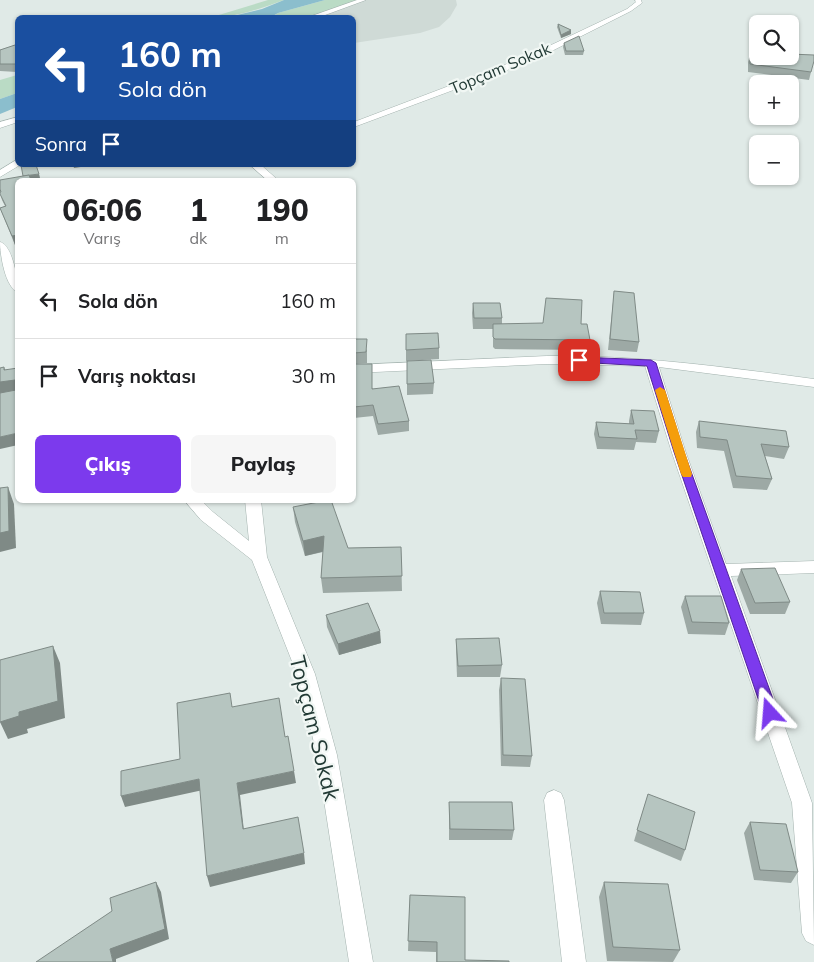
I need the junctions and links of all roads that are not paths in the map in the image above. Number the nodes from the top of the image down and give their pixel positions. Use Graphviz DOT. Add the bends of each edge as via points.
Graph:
graph roads {
  1 [pos="363,0"];
  2 [pos="638,0"];
  3 [pos="318,15"];
  4 [pos="15,120"];
  5 [pos="0,125"];
  6 [pos="356,125"];
  7 [pos="15,164"];
  8 [pos="257,167"];
  9 [pos="0,174"];
  10 [pos="270,178"];
  11 [pos="0,244"];
  12 [pos="15,282"];
  13 [pos="651,363"];
  14 [pos="356,369"];
  15 [pos="814,384"];
  16 [pos="195,503"];
  17 [pos="253,503"];
  18 [pos="259,557"];
  19 [pos="814,566"];
  20 [pos="720,570"];
  21 [pos="554,800"];
  22 [pos="814,933"];
  23 [pos="361,962"];
  24 [pos="574,962"];
  1 -- 3 [label="street"];
  2 -- 6 [label="street, Topçam Sokak" via="639,3 629,10 531,58"];
  4 -- 5 [label="street"];
  7 -- 9 [label="street"];
  8 -- 10 [label="street"];
  11 -- 12 [label="street"];
  13 -- 14 [label="street" via="542,360"];
  13 -- 15 [label="street"];
  13 -- 20 [label="street"];
  16 -- 18 [label="street, Topçam Sokak"];
  17 -- 18 [label="street"];
  18 -- 23 [label="street, Topçam Sokak" via="306,674 327,755"];
  19 -- 20 [label="street"];
  20 -- 22 [label="street" via="802,803"];
  21 -- 24 [label="street"];
}
